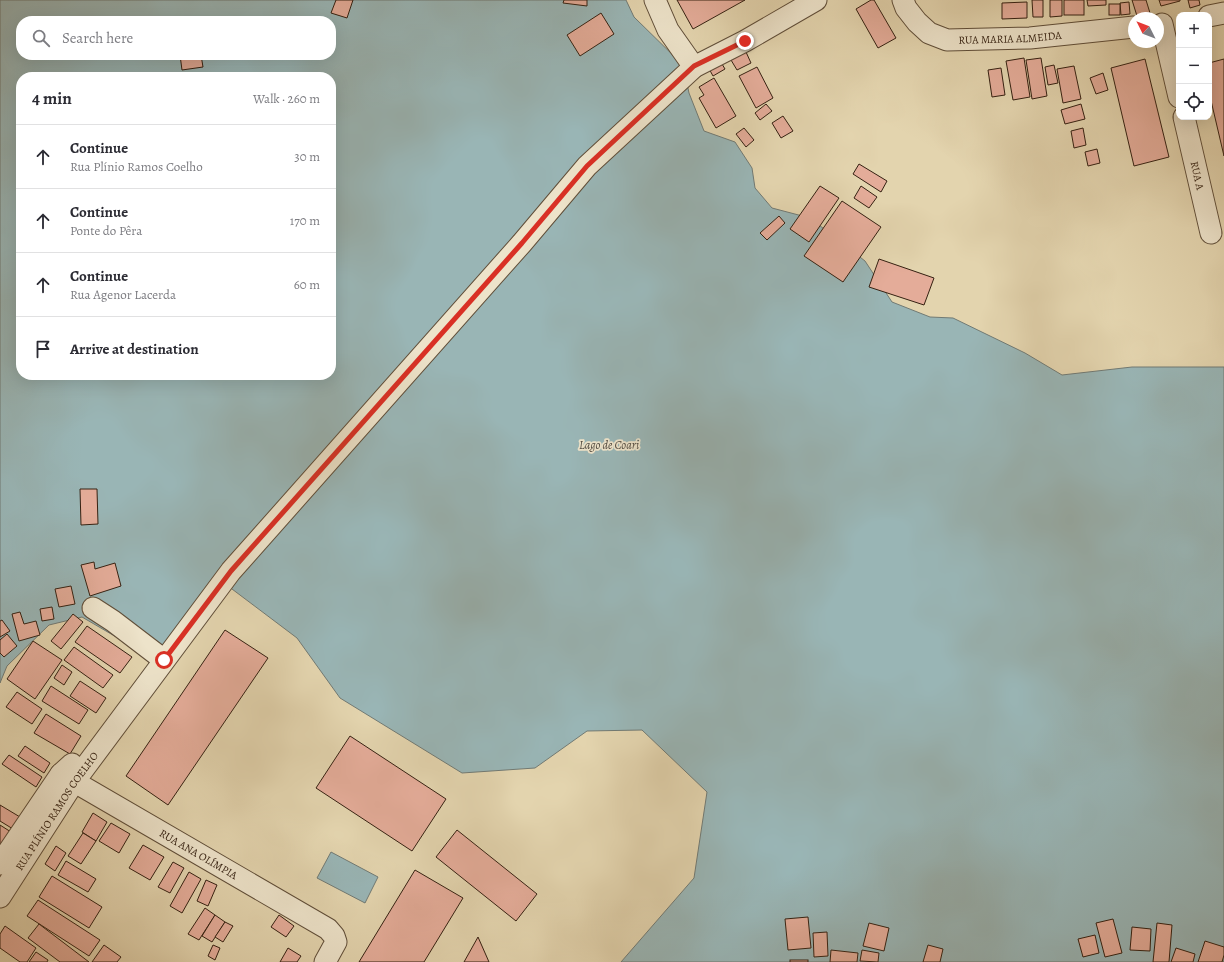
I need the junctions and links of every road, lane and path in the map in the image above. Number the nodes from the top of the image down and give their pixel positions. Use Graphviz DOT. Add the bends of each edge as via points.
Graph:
graph roads {
  1 [pos="655,0"];
  2 [pos="816,0"];
  3 [pos="903,0"];
  4 [pos="1224,13"];
  5 [pos="1212,15"];
  6 [pos="1166,23"];
  7 [pos="1128,28"];
  8 [pos="694,66"];
  9 [pos="1177,84"];
  10 [pos="1185,120"];
  11 [pos="1211,234"];
  12 [pos="93,608"];
  13 [pos="164,660"];
  14 [pos="67,778"];
  15 [pos="0,864"];
  16 [pos="0,897"];
  17 [pos="325,962"];
  1 -- 8 [label="street" via="668,30"];
  2 -- 8 [label="street, RUA PLÍNIO RAMOS COELHO" via="745,41"];
  3 -- 7 [label="street, RUA MARIA ALMEIDA" via="917,22 929,33 947,40 1030,38"];
  4 -- 5 [label="street"];
  6 -- 9 [label="street"];
  8 -- 13 [label="street, RUA PLÍNIO RAMOS COELHO" via="587,166 231,571"];
  10 -- 11 [label="street, RUA A"];
  12 -- 13 [label="street"];
  13 -- 14 [label="street, RUA PLÍNIO RAMOS COELHO" via="116,725"];
  14 -- 15 [label="street, RUA PLÍNIO RAMOS COELHO"];
  14 -- 16 [label="street, RUA PLÍNIO RAMOS COELHO"];
  14 -- 17 [label="street, RUA ANA OLÍMPIA" via="328,929 336,942"];
}
